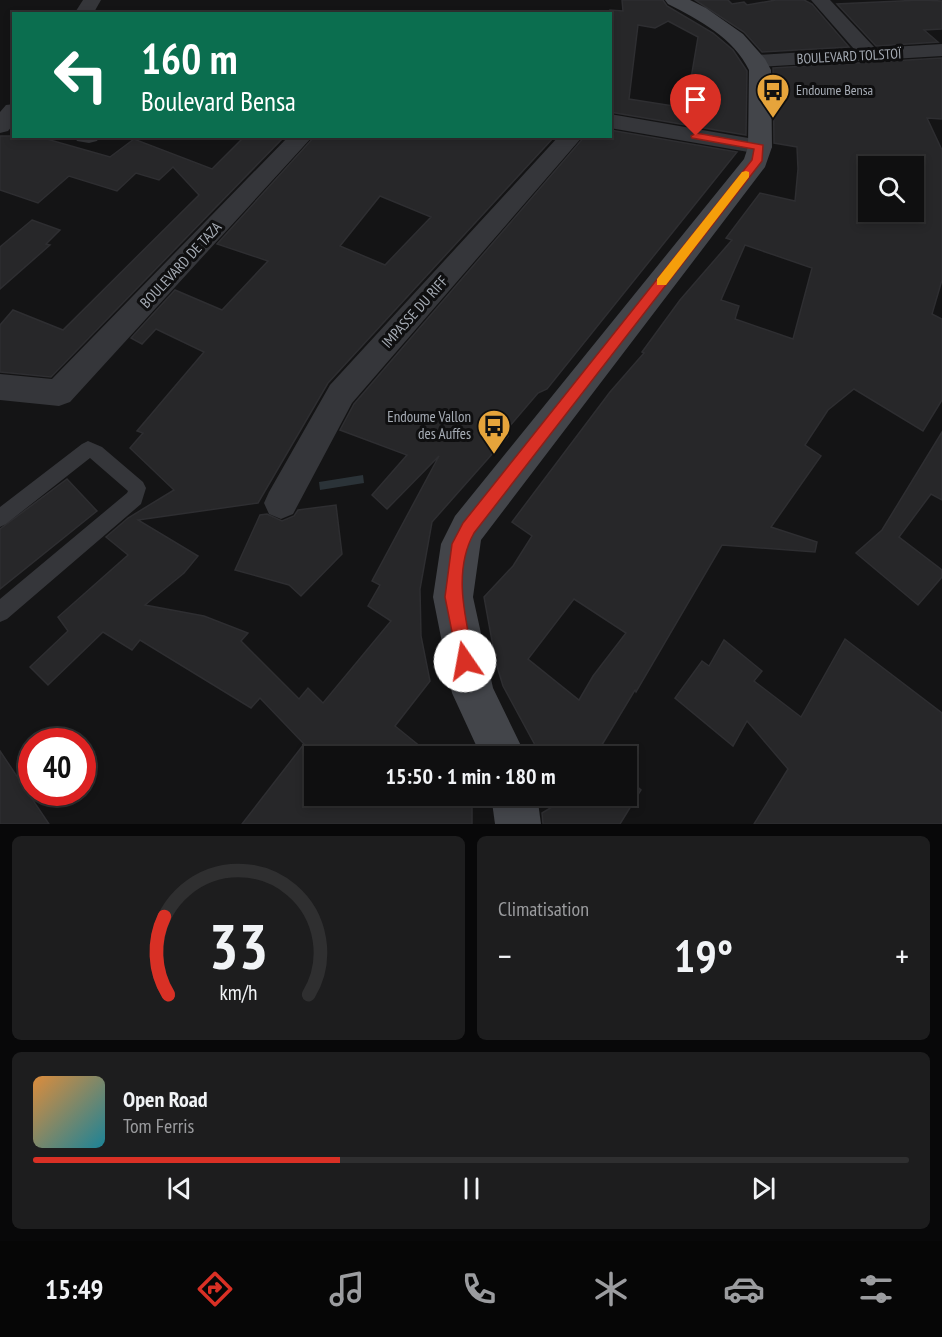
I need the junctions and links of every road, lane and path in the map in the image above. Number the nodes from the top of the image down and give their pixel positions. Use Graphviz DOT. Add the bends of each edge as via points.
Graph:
graph roads {
  1 [pos="675,0"];
  2 [pos="820,0"];
  3 [pos="942,50"];
  4 [pos="870,55"];
  5 [pos="756,61"];
  6 [pos="12,112"];
  7 [pos="612,121"];
  8 [pos="0,126"];
  9 [pos="300,138"];
  10 [pos="570,138"];
  11 [pos="760,147"];
  12 [pos="0,387"];
  13 [pos="281,503"];
  14 [pos="0,518"];
  15 [pos="0,612"];
  16 [pos="499,746"];
  17 [pos="516,806"];
  18 [pos="518,824"];
  1 -- 5 [label="street" via="734,36"];
  2 -- 4 [label="street"];
  3 -- 4 [label="street, BOULEVARD TOLSTOÏ"];
  4 -- 5 [label="street, BOULEVARD TOLSTOÏ"];
  5 -- 11 [label="street" via="760,70"];
  6 -- 8 [label="street"];
  7 -- 11 [label="street"];
  9 -- 12 [label="street, BOULEVARD DE TAZA" via="59,393"];
  10 -- 13 [label="street, IMPASSE DU RIFF" via="341,394"];
  11 -- 16 [label="street" via="756,161 460,544 453,597 462,644 473,693"];
  14 -- 15 [label="lane" via="88,449 137,488 135,498"];
  17 -- 18 [label="street"];
}
